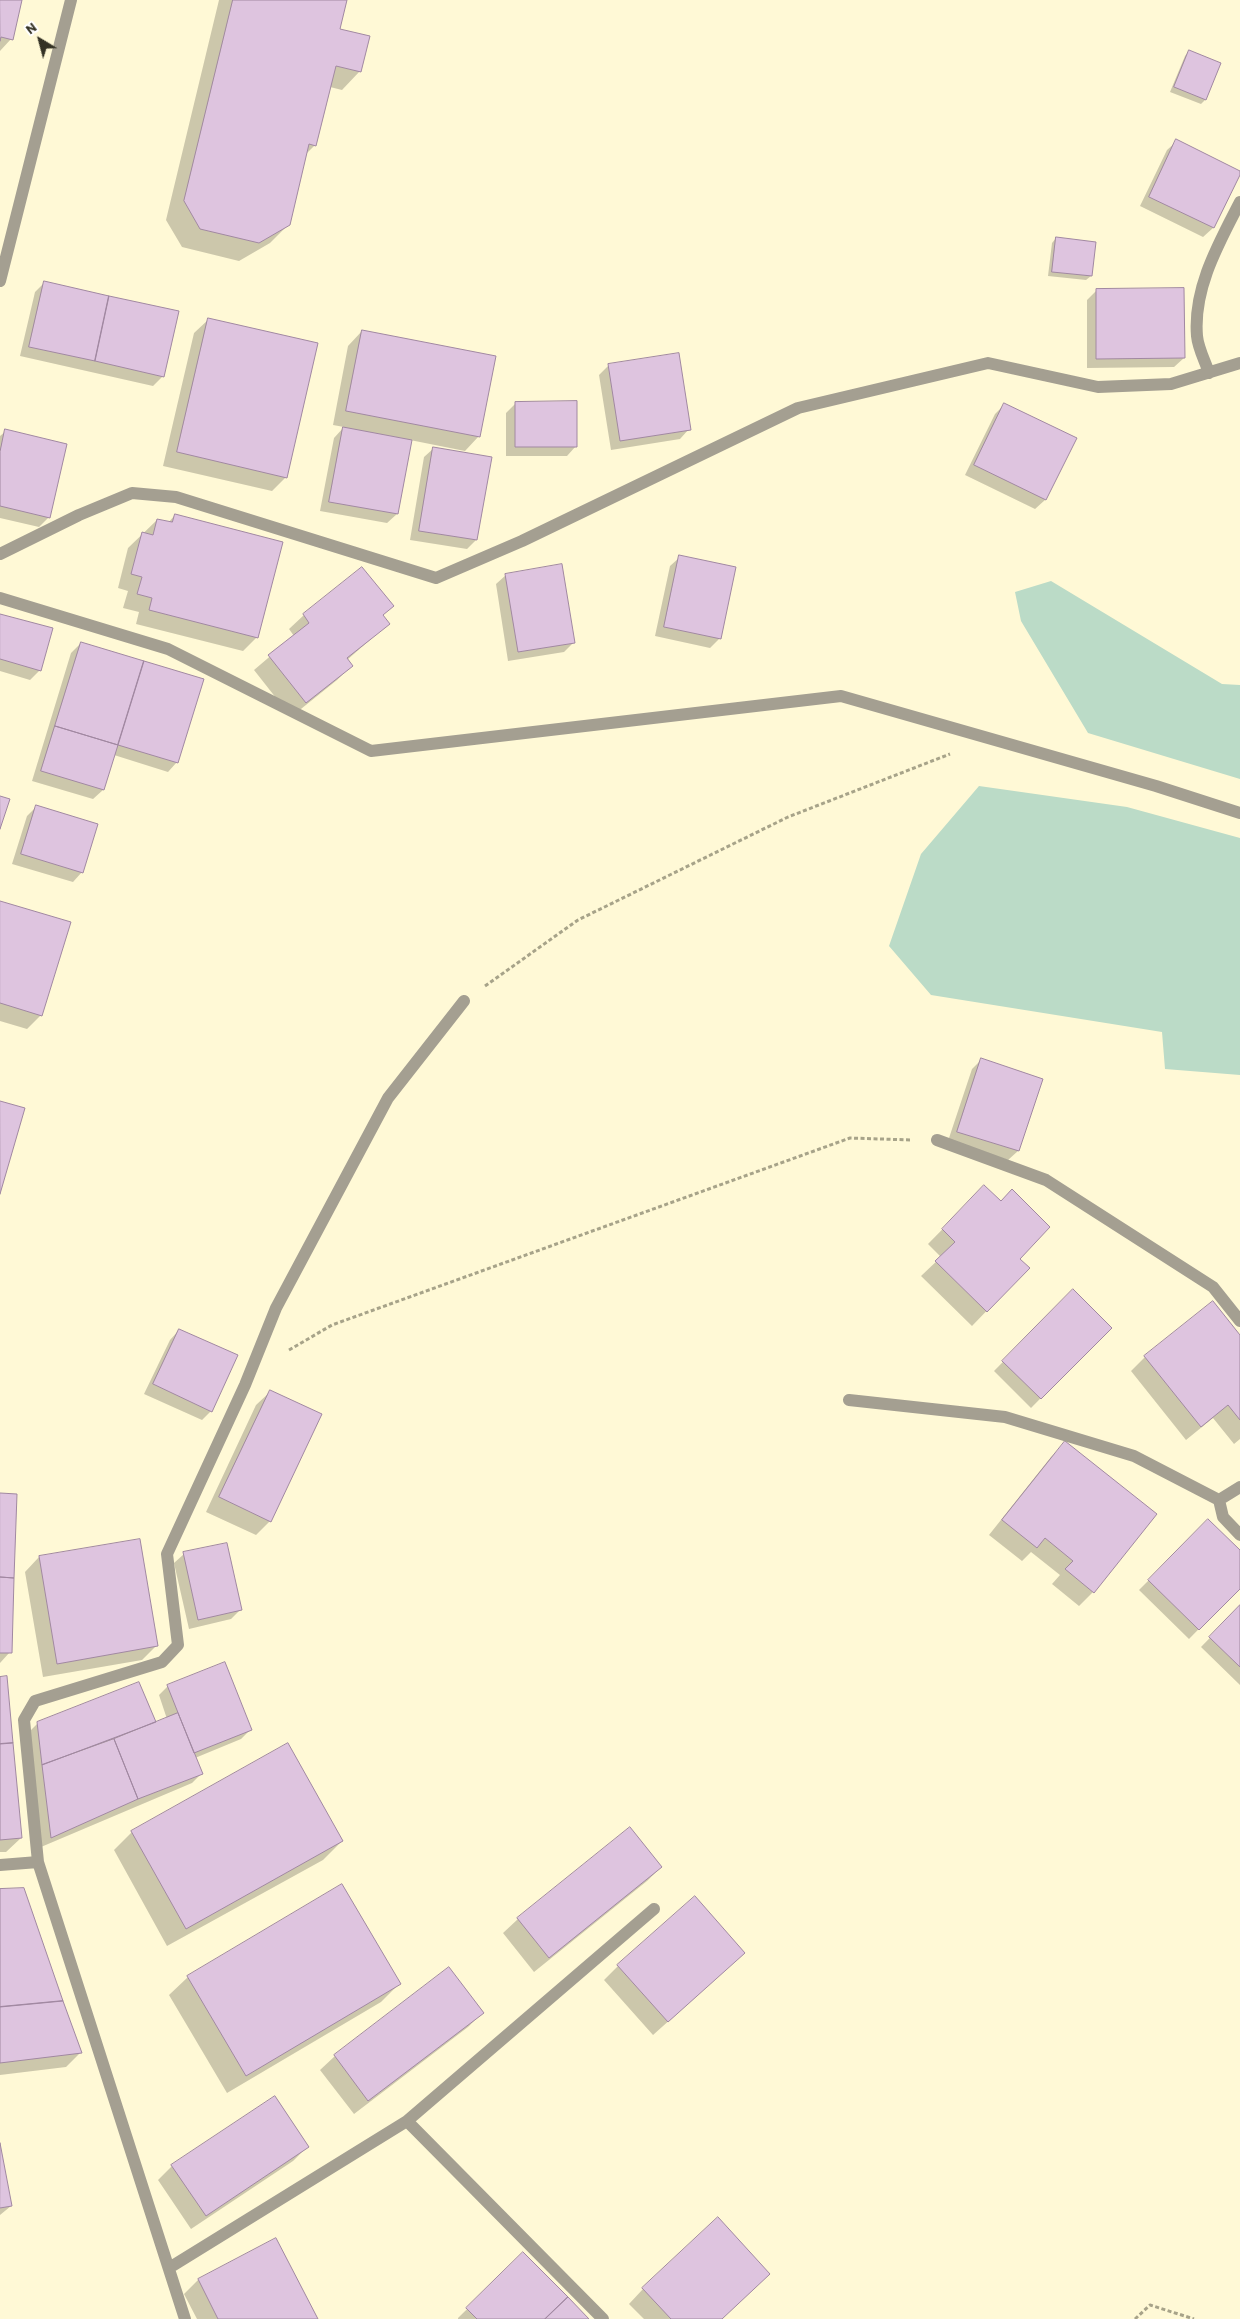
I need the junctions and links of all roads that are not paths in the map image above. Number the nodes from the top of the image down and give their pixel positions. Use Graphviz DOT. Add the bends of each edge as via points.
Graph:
graph roads {
  1 [pos="71,0"];
  2 [pos="1240,202"];
  3 [pos="0,280"];
  4 [pos="1240,363"];
  5 [pos="1209,373"];
  6 [pos="0,554"];
  7 [pos="0,598"];
  8 [pos="1240,813"];
  9 [pos="464,1001"];
  10 [pos="937,1140"];
  11 [pos="1240,1320"];
  12 [pos="849,1400"];
  13 [pos="1240,1487"];
  14 [pos="1220,1500"];
  15 [pos="1240,1535"];
  16 [pos="38,1862"];
  17 [pos="0,1865"];
  18 [pos="654,1909"];
  19 [pos="407,2121"];
  20 [pos="169,2268"];
  21 [pos="186,2319"];
  22 [pos="603,2319"];
  1 -- 3 [label="street"];
  2 -- 5 [label="street" via="1218,244 1200,292 1197,337"];
  4 -- 5 [label="street"];
  5 -- 6 [label="street" via="1171,384 1098,387 988,363 798,408 522,542 436,578 176,497 132,493"];
  7 -- 8 [label="street" via="168,649 371,751 842,696"];
  9 -- 16 [label="street" via="388,1098 276,1308 251,1371 167,1554 178,1645 162,1662 35,1701 24,1720"];
  10 -- 11 [label="street" via="1046,1180 1213,1287"];
  12 -- 14 [label="street" via="1005,1416 1134,1456"];
  13 -- 14 [label="street"];
  14 -- 15 [label="street" via="1223,1517"];
  16 -- 17 [label="street"];
  16 -- 20 [label="street"];
  18 -- 19 [label="street"];
  19 -- 20 [label="street"];
  19 -- 22 [label="street"];
  20 -- 21 [label="street"];
}
